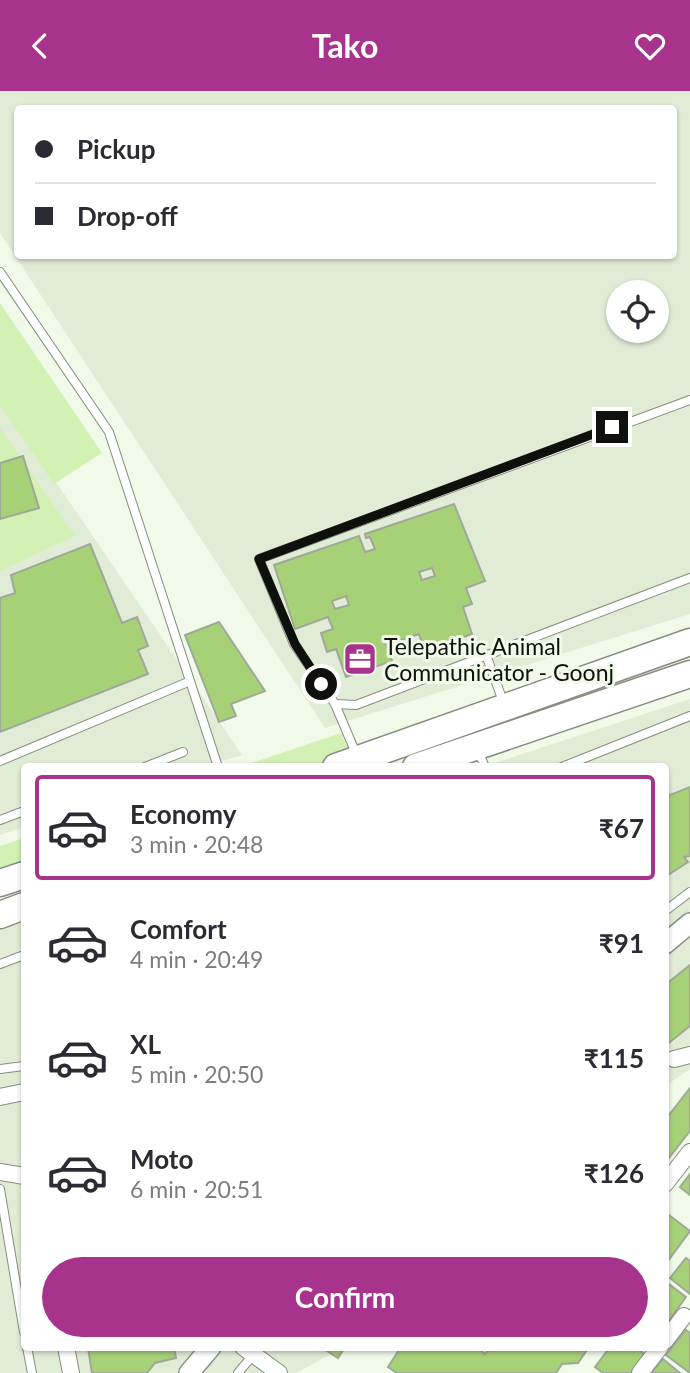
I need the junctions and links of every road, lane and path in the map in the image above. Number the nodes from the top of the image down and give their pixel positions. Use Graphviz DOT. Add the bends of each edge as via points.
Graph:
graph roads {
  1 [pos="0,272"];
  2 [pos="690,400"];
  3 [pos="690,578"];
  4 [pos="690,642"];
  5 [pos="486,655"];
  6 [pos="690,674"];
  7 [pos="188,682"];
  8 [pos="335,704"];
  9 [pos="505,707"];
  10 [pos="690,716"];
  11 [pos="183,753"];
  12 [pos="481,756"];
  13 [pos="0,761"];
  14 [pos="156,763"];
  15 [pos="217,763"];
  16 [pos="347,763"];
  17 [pos="440,763"];
  18 [pos="572,763"];
  19 [pos="21,812"];
  20 [pos="0,820"];
  21 [pos="21,876"];
  22 [pos="0,883"];
  23 [pos="690,892"];
  24 [pos="21,907"];
  25 [pos="669,908"];
  26 [pos="0,915"];
  27 [pos="690,923"];
  28 [pos="669,941"];
  29 [pos="21,956"];
  30 [pos="0,964"];
  31 [pos="21,1066"];
  32 [pos="0,1069"];
  33 [pos="21,1093"];
  34 [pos="0,1097"];
  35 [pos="690,1152"];
  36 [pos="0,1172"];
  37 [pos="21,1176"];
  38 [pos="669,1179"];
  39 [pos="0,1188"];
  40 [pos="21,1314"];
  41 [pos="684,1316"];
  42 [pos="669,1336"];
  43 [pos="28,1351"];
  44 [pos="67,1351"];
  45 [pos="208,1351"];
  46 [pos="248,1351"];
  47 [pos="657,1351"];
  48 [pos="32,1373"];
  49 [pos="71,1373"];
  50 [pos="189,1373"];
  51 [pos="238,1373"];
  52 [pos="279,1373"];
  53 [pos="640,1373"];
  1 -- 7 [label="lane" via="109,432"];
  2 -- 8 [label="lane" via="259,559 295,644"];
  3 -- 5 [label="lane"];
  4 -- 9 [label="main road"];
  5 -- 8 [label="lane" via="356,705"];
  5 -- 9 [label="lane"];
  6 -- 12 [label="main road"];
  7 -- 13 [label="lane"];
  7 -- 15 [label="lane"];
  8 -- 16 [label="lane"];
  9 -- 16 [label="main road"];
  10 -- 18 [label="lane"];
  11 -- 14 [label="lane"];
  12 -- 17 [label="main road"];
  19 -- 20 [label="lane"];
  21 -- 22 [label="main road"];
  23 -- 25 [label="lane"];
  24 -- 26 [label="main road"];
  27 -- 28 [label="street"];
  29 -- 30 [label="lane"];
  31 -- 32 [label="lane"];
  33 -- 34 [label="street"];
  35 -- 38 [label="street"];
  36 -- 37 [label="street"];
  39 -- 40 [label="lane"];
  41 -- 42 [label="street"];
  43 -- 48 [label="lane"];
  44 -- 49 [label="street"];
  45 -- 50 [label="street"];
  46 -- 51 [label="lane"];
  46 -- 52 [label="street"];
  47 -- 53 [label="street"];
}
